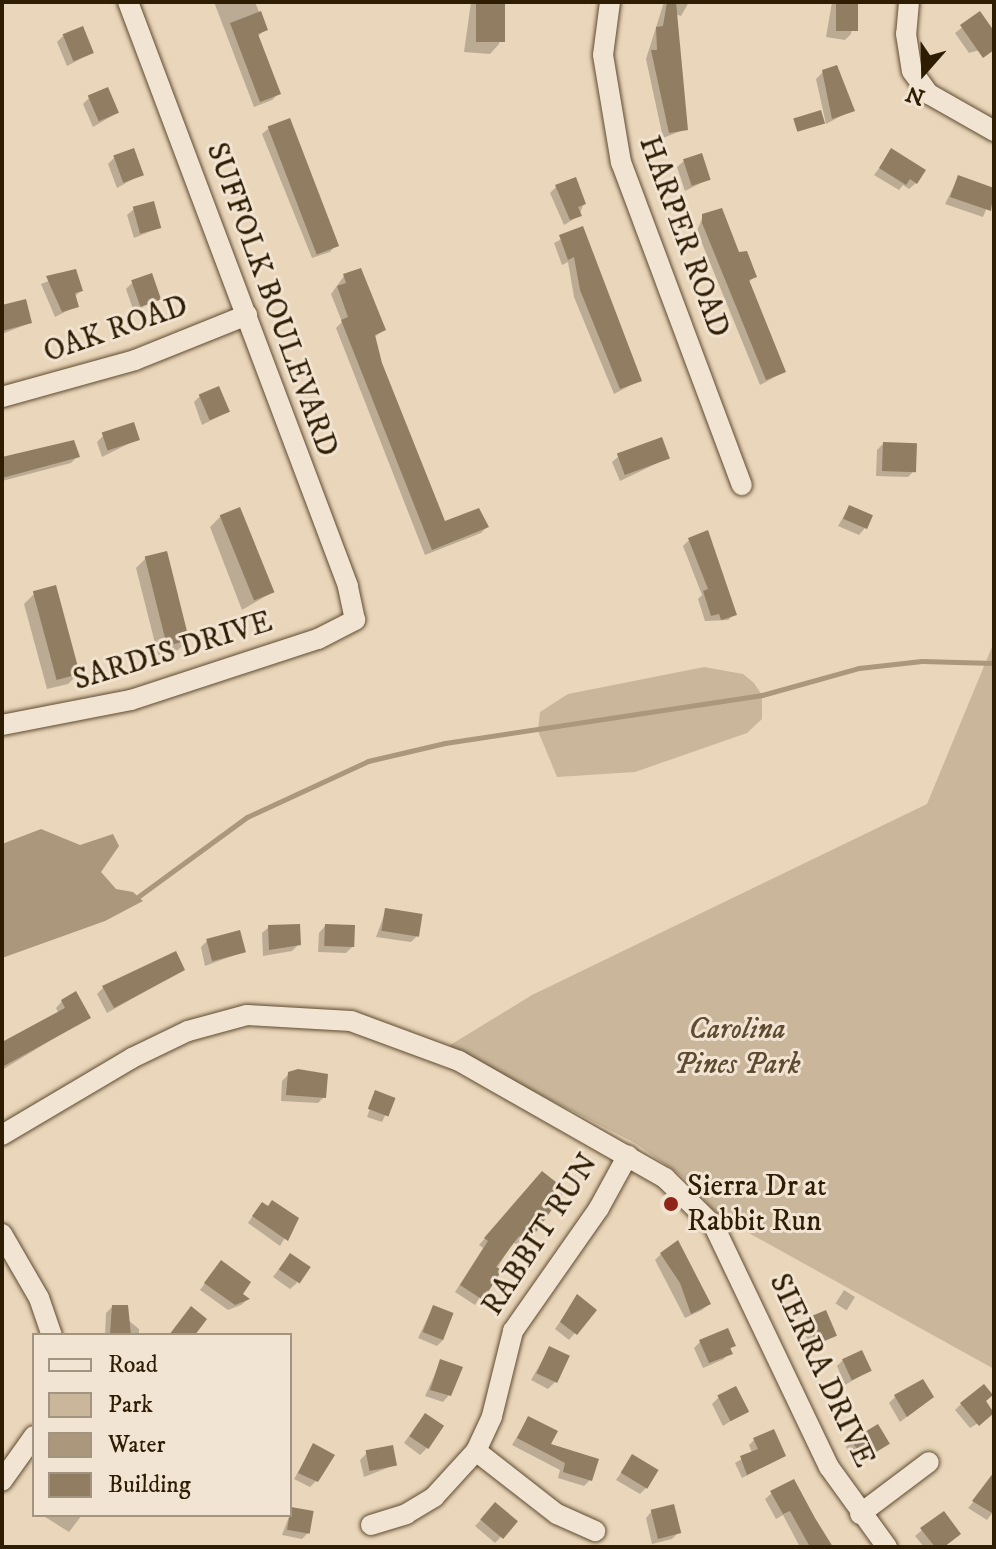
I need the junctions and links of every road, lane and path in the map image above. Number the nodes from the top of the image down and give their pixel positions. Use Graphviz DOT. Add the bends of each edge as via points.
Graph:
graph roads {
  1 [pos="128,2"];
  2 [pos="610,2"];
  3 [pos="909,2"];
  4 [pos="994,131"];
  5 [pos="247,315"];
  6 [pos="2,397"];
  7 [pos="742,485"];
  8 [pos="355,620"];
  9 [pos="2,725"];
  10 [pos="2,1135"];
  11 [pos="628,1155"];
  12 [pos="2,1234"];
  13 [pos="51,1333"];
  14 [pos="32,1439"];
  15 [pos="476,1451"];
  16 [pos="929,1462"];
  17 [pos="2,1481"];
  18 [pos="860,1514"];
  19 [pos="371,1525"];
  20 [pos="595,1531"];
  21 [pos="887,1547"];
  1 -- 5 [label="street, SUFFOLK BOULEVARD"];
  2 -- 7 [label="street, HARPER ROAD" via="603,55 621,162"];
  3 -- 4 [label="street" via="906,34 912,71 929,94"];
  5 -- 6 [label="street, OAK ROAD" via="135,360"];
  5 -- 8 [label="street, SUFFOLK BOULEVARD" via="348,586"];
  8 -- 9 [label="street, SARDIS DRIVE" via="318,639 131,700"];
  10 -- 11 [label="street, SIERRA DRIVE" via="188,1031 247,1015 326,1016 420,1043"];
  11 -- 15 [label="street, RABBIT RUN" via="599,1208 513,1331 492,1416"];
  11 -- 18 [label="street, SIERRA DRIVE" via="665,1178 714,1226 753,1299 812,1435"];
  12 -- 13 [label="street" via="39,1298"];
  14 -- 17 [label="street"];
  15 -- 19 [label="street, RABBIT RUN" via="434,1497 406,1514"];
  15 -- 20 [label="street" via="557,1514"];
  16 -- 18 [label="street"];
  18 -- 21 [label="street, SIERRA DRIVE"];
}
